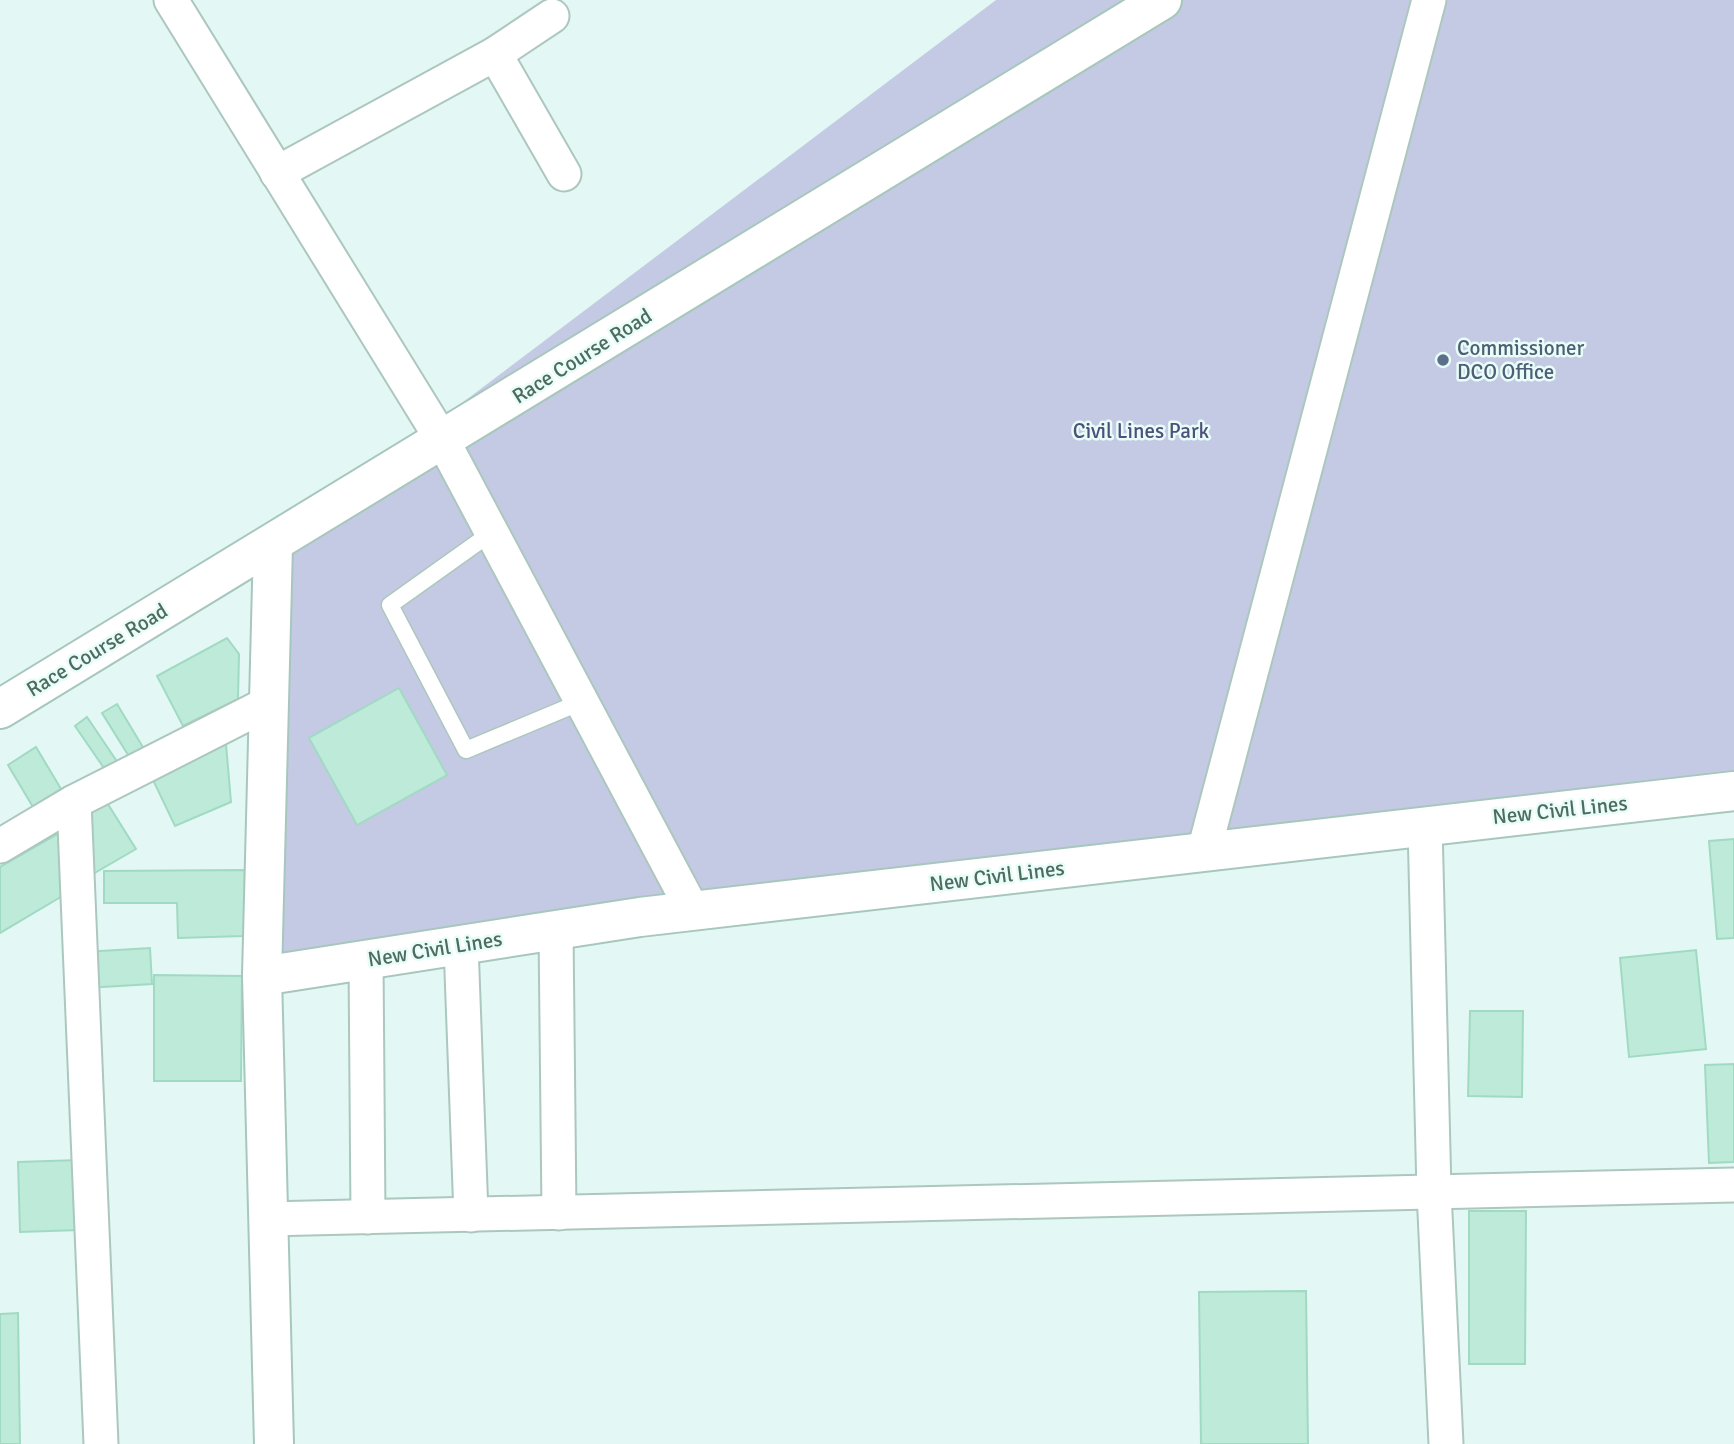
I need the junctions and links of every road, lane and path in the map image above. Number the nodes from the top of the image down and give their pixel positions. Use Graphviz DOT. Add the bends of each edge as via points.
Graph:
graph roads {
  1 [pos="171,0"];
  2 [pos="1162,0"];
  3 [pos="1429,0"];
  4 [pos="552,16"];
  5 [pos="495,54"];
  6 [pos="277,173"];
  7 [pos="564,174"];
  8 [pos="443,441"];
  9 [pos="491,533"];
  10 [pos="273,545"];
  11 [pos="581,702"];
  12 [pos="269,703"];
  13 [pos="0,709"];
  14 [pos="1734,790"];
  15 [pos="74,802"];
  16 [pos="1425,825"];
  17 [pos="0,846"];
  18 [pos="1204,851"];
  19 [pos="693,911"];
  20 [pos="556,930"];
  21 [pos="461,945"];
  22 [pos="366,960"];
  23 [pos="262,976"];
  24 [pos="1734,1185"];
  25 [pos="1434,1192"];
  26 [pos="559,1213"];
  27 [pos="471,1215"];
  28 [pos="368,1217"];
  29 [pos="267,1219"];
  30 [pos="101,1444"];
  31 [pos="274,1444"];
  32 [pos="1446,1444"];
  1 -- 6 [label="street"];
  2 -- 8 [label="street, Race Course Road"];
  3 -- 18 [label="street"];
  4 -- 5 [label="street"];
  5 -- 6 [label="street"];
  5 -- 7 [label="street"];
  6 -- 8 [label="street"];
  8 -- 9 [label="street"];
  8 -- 10 [label="street, Race Course Road"];
  9 -- 11 [label="street"];
  9 -- 11 [label="lane" via="390,605 466,750"];
  10 -- 12 [label="street"];
  10 -- 13 [label="street, Race Course Road"];
  11 -- 19 [label="street"];
  12 -- 15 [label="street"];
  12 -- 23 [label="street"];
  14 -- 16 [label="street, New Civil Lines"];
  15 -- 17 [label="street"];
  15 -- 30 [label="street"];
  16 -- 18 [label="street, New Civil Lines"];
  16 -- 25 [label="street"];
  18 -- 19 [label="street, New Civil Lines"];
  19 -- 20 [label="street, New Civil Lines"];
  20 -- 21 [label="street, New Civil Lines"];
  20 -- 26 [label="street"];
  21 -- 22 [label="street, New Civil Lines"];
  21 -- 27 [label="street"];
  22 -- 23 [label="street, New Civil Lines"];
  22 -- 28 [label="street"];
  23 -- 29 [label="street"];
  24 -- 25 [label="street"];
  25 -- 26 [label="street"];
  25 -- 32 [label="street"];
  26 -- 27 [label="street"];
  27 -- 28 [label="street"];
  28 -- 29 [label="street"];
  29 -- 31 [label="street"];
}
